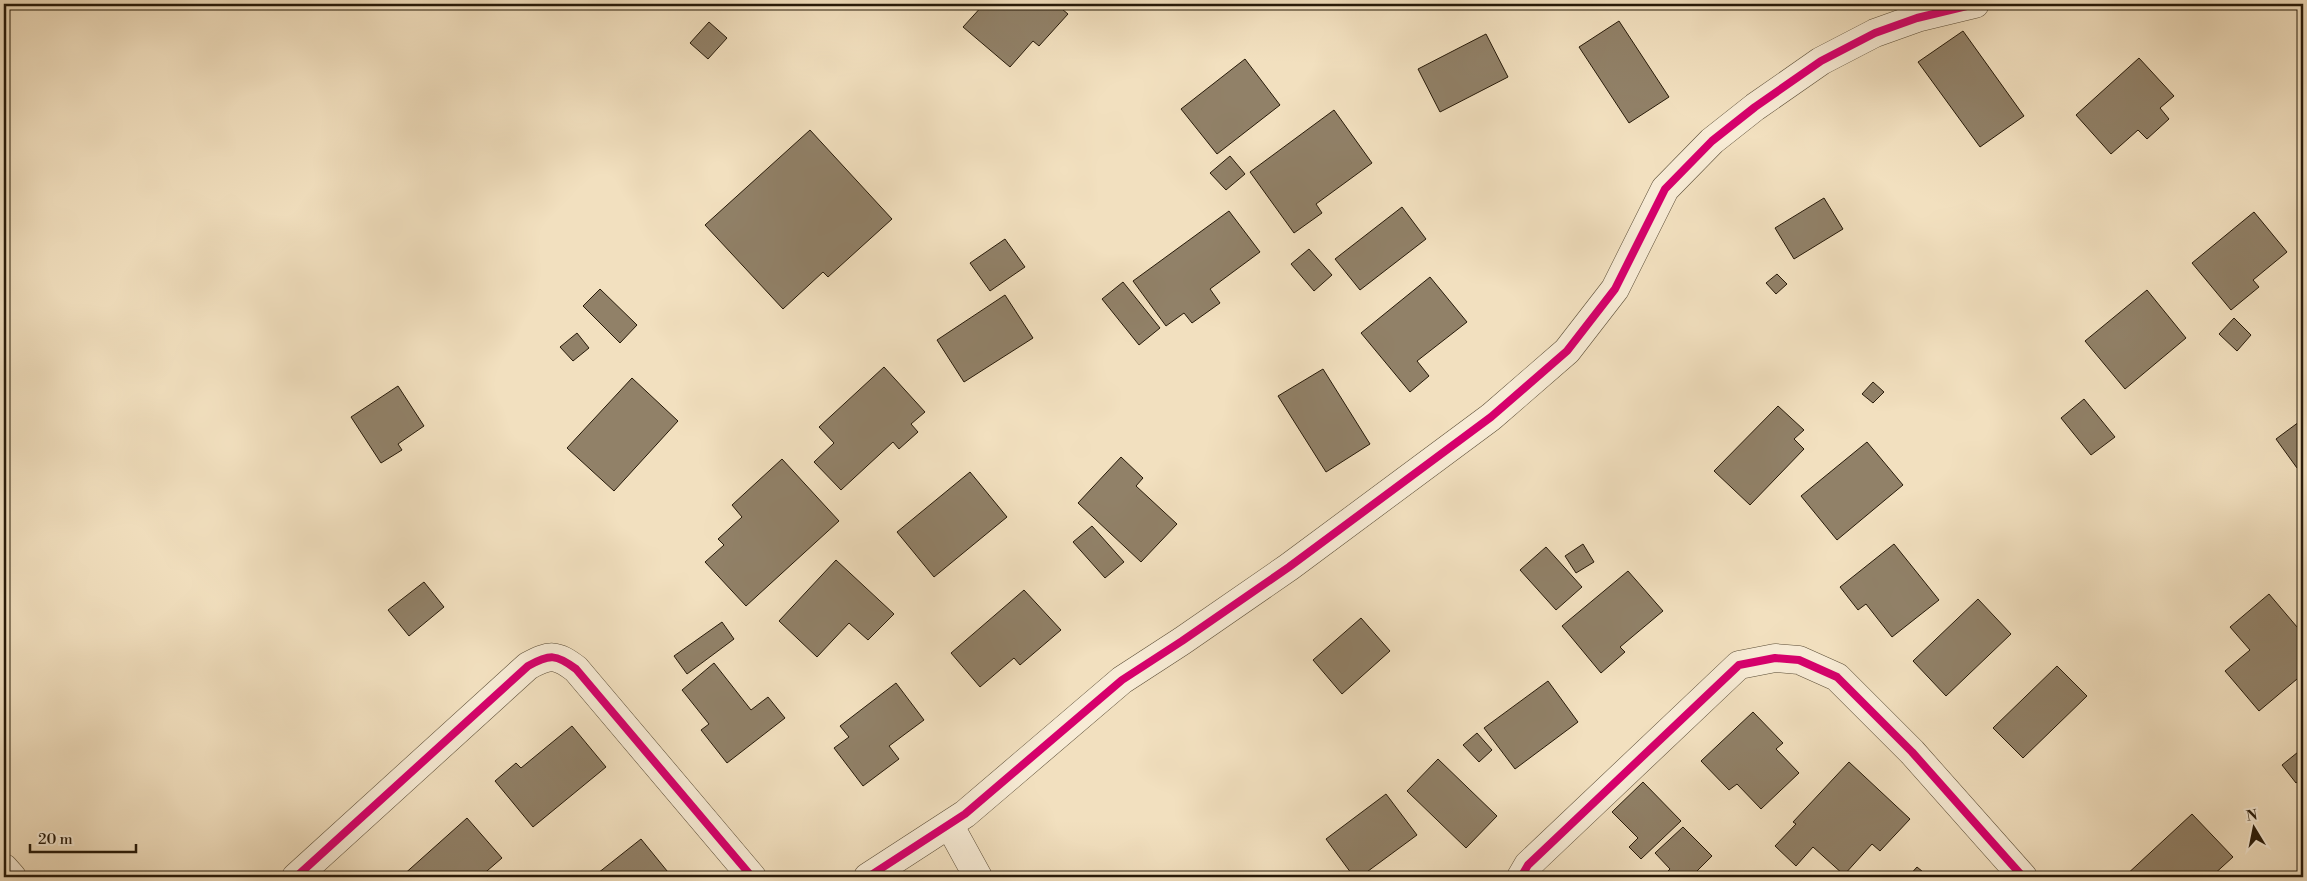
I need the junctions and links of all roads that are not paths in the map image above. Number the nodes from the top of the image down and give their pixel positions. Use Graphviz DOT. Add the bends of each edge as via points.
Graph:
graph roads {
  1 [pos="1975,4"];
  2 [pos="950,826"];
  3 [pos="4,868"];
  4 [pos="12,877"];
  5 [pos="296,877"];
  6 [pos="752,877"];
  7 [pos="868,877"];
  8 [pos="978,877"];
  9 [pos="1521,877"];
  10 [pos="2023,877"];
  1 -- 2 [label="street" via="1917,18 1875,33 1821,61 1755,107 1719,136 1665,189 1615,289 1567,351 1491,417 1402,484 1206,625 1122,680"];
  2 -- 7 [label="street"];
  2 -- 8 [label="street"];
  3 -- 4 [label="street"];
  5 -- 6 [label="street" via="528,666 552,657 562,658 576,669"];
  9 -- 10 [label="street" via="1528,865 1739,665 1776,658 1799,660 1837,677 1912,752"];
}
